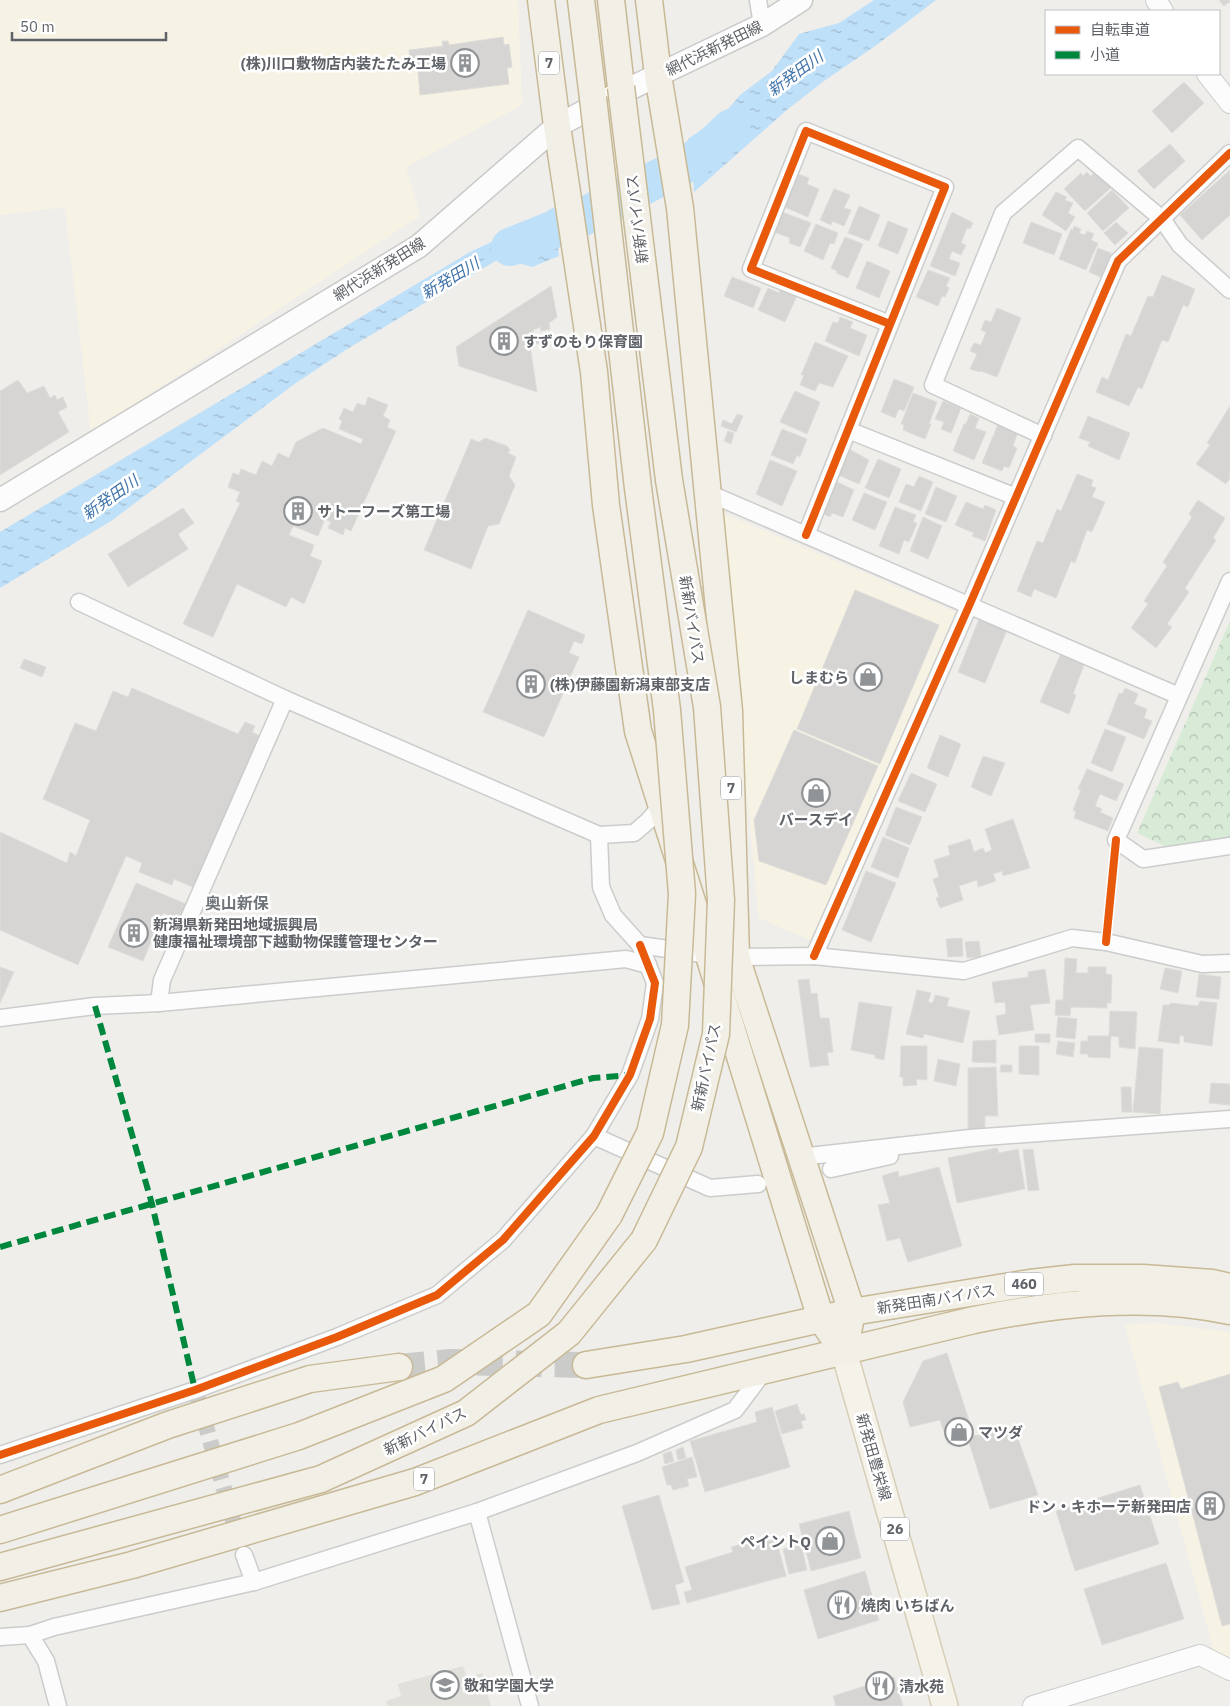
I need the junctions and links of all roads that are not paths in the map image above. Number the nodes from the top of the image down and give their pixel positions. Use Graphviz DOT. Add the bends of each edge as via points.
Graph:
graph roads {
  1 [pos="541,0"];
  2 [pos="581,0"];
  3 [pos="611,0"];
  4 [pos="649,0"];
  5 [pos="758,0"];
  6 [pos="801,0"];
  7 [pos="762,25"];
  8 [pos="1208,75"];
  9 [pos="658,76"];
  10 [pos="1230,103"];
  11 [pos="557,126"];
  12 [pos="1230,153"];
  13 [pos="1162,219"];
  14 [pos="1230,290"];
  15 [pos="890,324"];
  16 [pos="848,430"];
  17 [pos="1043,436"];
  18 [pos="706,492"];
  19 [pos="1016,497"];
  20 [pos="0,500"];
  21 [pos="806,535"];
  22 [pos="1230,581"];
  23 [pos="79,602"];
  24 [pos="969,606"];
  25 [pos="1179,696"];
  26 [pos="285,699"];
  27 [pos="661,806"];
  28 [pos="599,835"];
  29 [pos="1230,846"];
  30 [pos="640,945"];
  31 [pos="708,955"];
  32 [pos="814,956"];
  33 [pos="736,957"];
  34 [pos="1230,963"];
  35 [pos="648,965"];
  36 [pos="159,1003"];
  37 [pos="0,1018"];
  38 [pos="1230,1119"];
  39 [pos="594,1136"];
  40 [pos="970,1138"];
  41 [pos="800,1157"];
  42 [pos="830,1169"];
  43 [pos="758,1184"];
  44 [pos="1230,1287"];
  45 [pos="1230,1311"];
  46 [pos="852,1312"];
  47 [pos="821,1319"];
  48 [pos="844,1352"];
  49 [pos="586,1365"];
  50 [pos="400,1367"];
  51 [pos="764,1370"];
  52 [pos="0,1455"];
  53 [pos="0,1490"];
  54 [pos="477,1512"];
  55 [pos="0,1530"];
  56 [pos="244,1555"];
  57 [pos="0,1567"];
  58 [pos="254,1582"];
  59 [pos="0,1598"];
  60 [pos="30,1635"];
  61 [pos="0,1637"];
  62 [pos="1230,1670"];
  63 [pos="58,1706"];
  64 [pos="530,1706"];
  65 [pos="945,1706"];
  66 [pos="1033,1706"];
  1 -- 11 [label="highway, 7"];
  2 -- 55 [label="highway, 新新バイパス, bridge" via="666,710 682,894 675,1025 650,1133 610,1215 539,1314 444,1379 299,1436"];
  3 -- 57 [label="highway, 新新バイパス / 7, bridge" via="669,480 706,707 722,900 716,1034 689,1147 644,1240 569,1333 466,1413 321,1479"];
  4 -- 9 [label="highway, 7"];
  5 -- 7 [label="street"];
  6 -- 7 [label="main road, 網代浜新発田線"];
  7 -- 9 [label="main road, 網代浜新発田線"];
  8 -- 10 [label="street"];
  9 -- 11 [label="main road, 網代浜新発田線"];
  9 -- 18 [label="highway, 7" via="680,208"];
  11 -- 20 [label="main road, 網代浜新発田線" via="418,246"];
  11 -- 27 [label="highway, 7" via="594,372 606,505 638,731"];
  12 -- 13 [label="street"];
  13 -- 14 [label="street" via="1180,244"];
  13 -- 17 [label="street" via="1118,261"];
  13 -- 17 [label="street" via="1078,148 1003,213 933,385"];
  15 -- 15 [label="street" via="945,187 806,131 751,269"];
  15 -- 16 [label="street"];
  16 -- 19 [label="street"];
  16 -- 21 [label="street"];
  17 -- 19 [label="street"];
  18 -- 21 [label="street"];
  18 -- 33 [label="highway, 7" via="729,710"];
  19 -- 24 [label="street"];
  21 -- 24 [label="street"];
  22 -- 25 [label="street"];
  23 -- 26 [label="street"];
  24 -- 25 [label="street"];
  24 -- 32 [label="street"];
  25 -- 29 [label="street" via="1116,840 1143,859"];
  26 -- 28 [label="street"];
  26 -- 36 [label="street" via="162,980"];
  27 -- 28 [label="street" via="634,834"];
  27 -- 31 [label="highway, 7"];
  28 -- 30 [label="street" via="601,887 613,916"];
  30 -- 31 [label="street"];
  30 -- 35 [label="street"];
  31 -- 33 [label="street"];
  31 -- 47 [label="highway, 7"];
  32 -- 33 [label="street"];
  32 -- 34 [label="street" via="964,971 1072,938 1106,942 1202,964"];
  33 -- 41 [label="highway, 7"];
  35 -- 36 [label="street" via="626,959"];
  35 -- 39 [label="street" via="655,983 650,1019 630,1075"];
  36 -- 37 [label="street" via="95,1006"];
  38 -- 40 [label="street"];
  39 -- 43 [label="street" via="710,1188"];
  39 -- 52 [label="street" via="503,1240 437,1295 196,1393"];
  40 -- 41 [label="street"];
  40 -- 42 [label="street"];
  41 -- 46 [label="highway, 7"];
  44 -- 46 [label="highway, 新発田南バイパス / 460" via="1143,1278 1075,1278"];
  45 -- 48 [label="highway, 新発田南バイパス / 460" via="1149,1301 1028,1309"];
  46 -- 47 [label="highway, 新発田南バイパス / 460"];
  46 -- 48 [label="highway, 7"];
  47 -- 48 [label="highway, 7"];
  47 -- 49 [label="highway, 新発田南バイパス" via="686,1349"];
  48 -- 51 [label="highway, 7"];
  48 -- 65 [label="main road, 新発田豊栄線 / 26"];
  50 -- 53 [label="highway" via="310,1379 168,1425"];
  51 -- 54 [label="street" via="735,1410 637,1453"];
  51 -- 59 [label="highway, 7" via="599,1410 415,1482 132,1565"];
  54 -- 58 [label="street"];
  54 -- 64 [label="street"];
  56 -- 58 [label="street"];
  58 -- 60 [label="street"];
  60 -- 61 [label="street"];
  60 -- 63 [label="street" via="46,1661"];
  62 -- 66 [label="street" via="1200,1656"];
}
